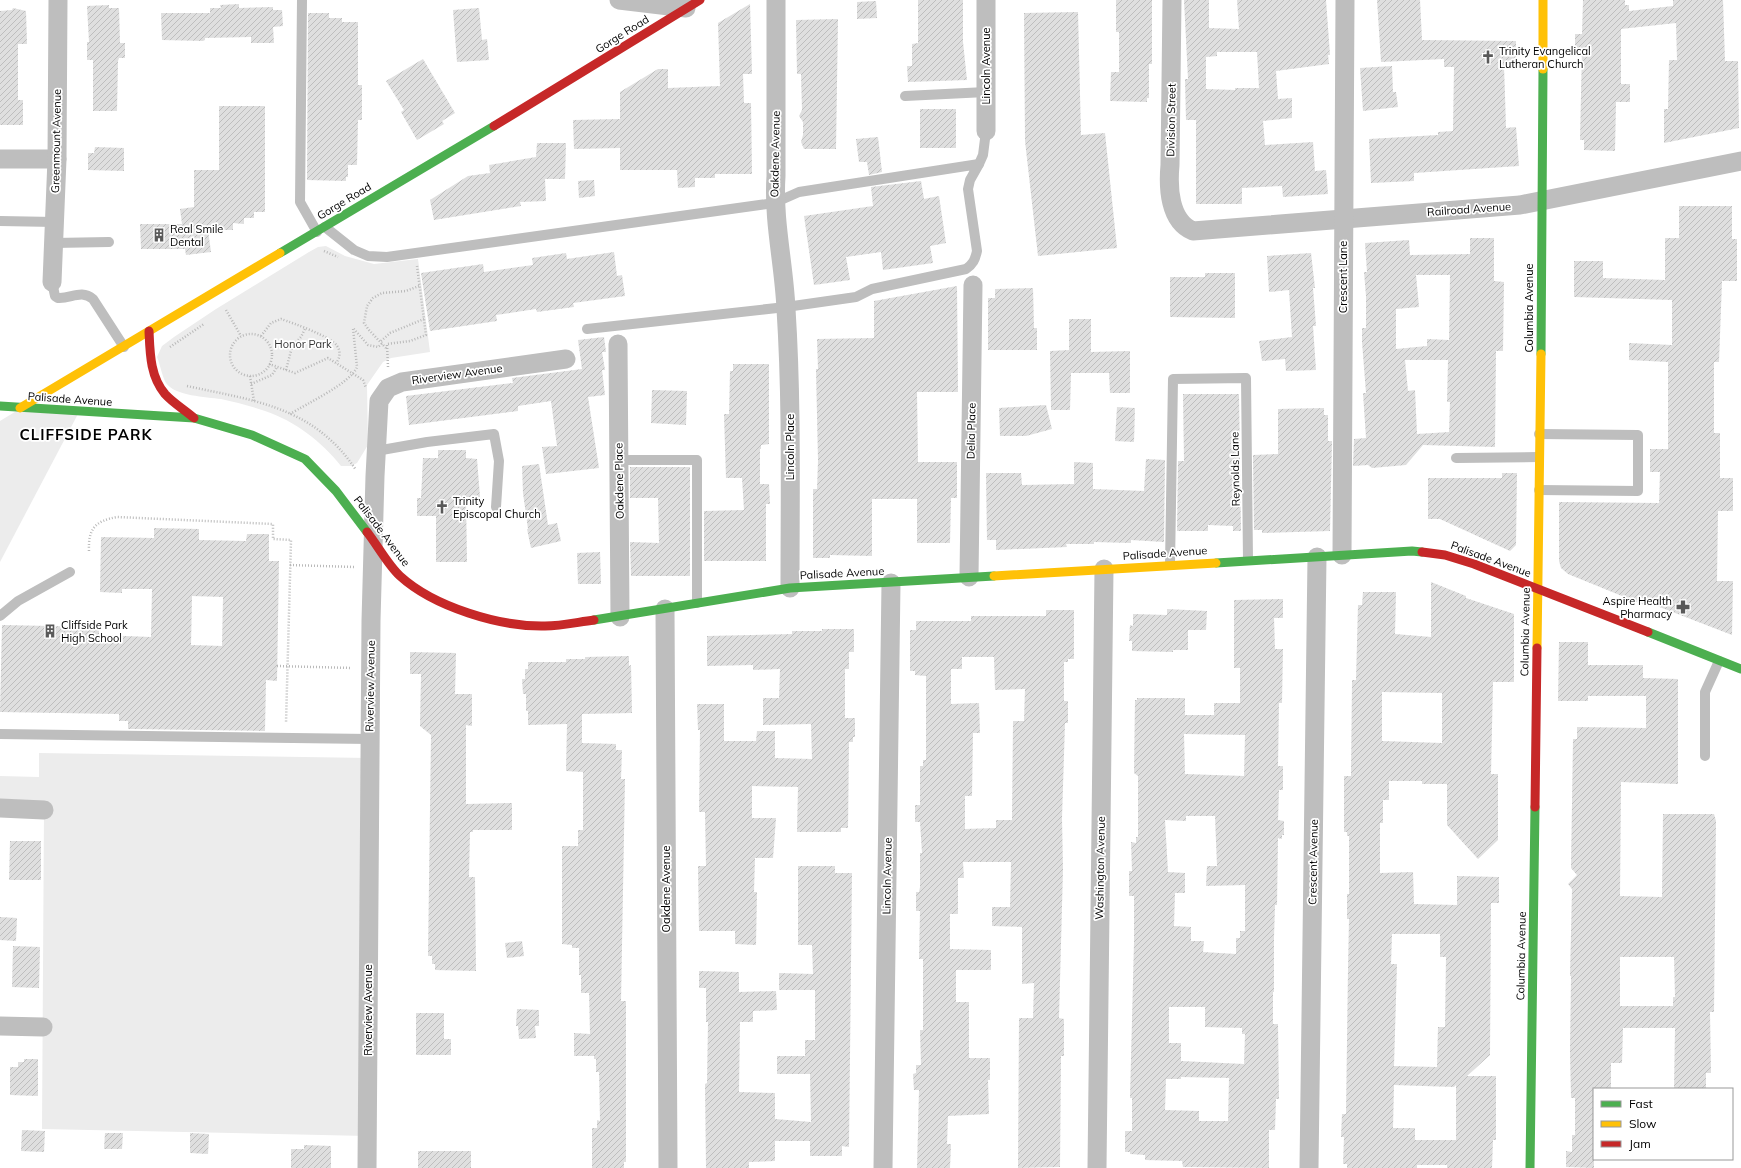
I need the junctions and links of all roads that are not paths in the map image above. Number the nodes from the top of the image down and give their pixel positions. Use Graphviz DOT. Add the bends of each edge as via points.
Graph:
graph roads {
  1 [pos="58,0"];
  2 [pos="302,0"];
  3 [pos="619,0"];
  4 [pos="776,0"];
  5 [pos="986,0"];
  6 [pos="1172,0"];
  7 [pos="1345,0"];
  8 [pos="1543,0"];
  9 [pos="693,4"];
  10 [pos="986,92"];
  11 [pos="905,96"];
  12 [pos="986,131"];
  13 [pos="0,159"];
  14 [pos="57,159"];
  15 [pos="1741,161"];
  16 [pos="979,164"];
  17 [pos="1541,200"];
  18 [pos="774,203"];
  19 [pos="1343,218"];
  20 [pos="0,221"];
  21 [pos="55,222"];
  22 [pos="321,229"];
  23 [pos="1193,231"];
  24 [pos="109,242"];
  25 [pos="54,243"];
  26 [pos="52,282"];
  27 [pos="973,285"];
  28 [pos="786,307"];
  29 [pos="587,329"];
  30 [pos="149,331"];
  31 [pos="618,344"];
  32 [pos="124,346"];
  33 [pos="566,359"];
  34 [pos="0,406"];
  35 [pos="23,407"];
  36 [pos="6,417"];
  37 [pos="194,418"];
  38 [pos="1539,434"];
  39 [pos="376,451"];
  40 [pos="1539,457"];
  41 [pos="1456,458"];
  42 [pos="619,460"];
  43 [pos="1539,490"];
  44 [pos="496,507"];
  45 [pos="373,541"];
  46 [pos="1342,555"];
  47 [pos="1317,557"];
  48 [pos="1248,560"];
  49 [pos="1170,565"];
  50 [pos="1104,569"];
  51 [pos="70,572"];
  52 [pos="969,577"];
  53 [pos="891,583"];
  54 [pos="790,588"];
  55 [pos="1538,588"];
  56 [pos="697,603"];
  57 [pos="665,609"];
  58 [pos="0,616"];
  59 [pos="620,617"];
  60 [pos="1719,661"];
  61 [pos="1741,669"];
  62 [pos="0,734"];
  63 [pos="370,739"];
  64 [pos="1705,756"];
  65 [pos="0,808"];
  66 [pos="44,810"];
  67 [pos="0,1026"];
  68 [pos="43,1027"];
  69 [pos="367,1168"];
  70 [pos="668,1168"];
  71 [pos="883,1168"];
  72 [pos="1097,1168"];
  73 [pos="1309,1168"];
  74 [pos="1530,1168"];
  1 -- 14 [label="street, Greenmount Avenue"];
  2 -- 22 [label="lane" via="300,202"];
  3 -- 9 [label="street"];
  4 -- 18 [label="street, Oakdene Avenue"];
  5 -- 10 [label="street, Lincoln Avenue"];
  6 -- 23 [label="street, Division Street" via="1169,182 1175,213 1185,227"];
  7 -- 19 [label="street, Crescent Lane"];
  8 -- 17 [label="main road, Columbia Avenue"];
  9 -- 22 [label="main road, Gorge Road"];
  10 -- 11 [label="lane"];
  10 -- 12 [label="street, Lincoln Avenue"];
  12 -- 16 [label="lane"];
  13 -- 14 [label="street"];
  14 -- 21 [label="street, Greenmount Avenue"];
  15 -- 17 [label="street, Railroad Avenue"];
  16 -- 18 [label="lane" via="799,192"];
  16 -- 28 [label="lane" via="968,189 977,251 972,265 966,269 872,289 856,297"];
  17 -- 19 [label="street, Railroad Avenue" via="1520,205"];
  17 -- 38 [label="main road, Columbia Avenue"];
  18 -- 22 [label="lane" via="387,257 368,256"];
  18 -- 28 [label="street, Oakdene Avenue"];
  19 -- 23 [label="street, Railroad Avenue"];
  19 -- 46 [label="street, Crescent Lane"];
  20 -- 21 [label="lane"];
  21 -- 25 [label="street, Greenmount Avenue"];
  22 -- 30 [label="main road, Gorge Road"];
  24 -- 25 [label="lane"];
  25 -- 26 [label="street, Greenmount Avenue"];
  26 -- 32 [label="lane" via="55,296 58,298 77,294 88,295"];
  27 -- 52 [label="street, Delia Place"];
  28 -- 29 [label="lane"];
  28 -- 54 [label="street, Lincoln Place" via="790,384"];
  30 -- 32 [label="main road, Gorge Road"];
  30 -- 37 [label="main road" via="153,373 164,393"];
  31 -- 42 [label="street, Oakdene Place"];
  32 -- 35 [label="main road, Gorge Road"];
  33 -- 39 [label="street, Riverview Avenue" via="402,382 391,387 379,401"];
  34 -- 35 [label="main road, Palisade Avenue"];
  35 -- 36 [label="main road, Gorge Road"];
  35 -- 37 [label="main road, Palisade Avenue"];
  37 -- 45 [label="main road, Palisade Avenue" via="252,434 305,459 336,490"];
  38 -- 40 [label="main road, Columbia Avenue"];
  38 -- 43 [label="lane" via="1638,435 1638,491"];
  39 -- 44 [label="lane" via="494,434 499,461"];
  39 -- 45 [label="street, Riverview Avenue"];
  40 -- 41 [label="lane"];
  40 -- 43 [label="main road, Columbia Avenue"];
  42 -- 56 [label="lane" via="697,460"];
  42 -- 59 [label="street, Oakdene Place"];
  43 -- 55 [label="main road, Columbia Avenue"];
  45 -- 59 [label="main road, Palisade Avenue" via="400,576 423,592 477,616 512,624 546,626"];
  45 -- 63 [label="street, Riverview Avenue"];
  46 -- 47 [label="main road, Palisade Avenue"];
  46 -- 55 [label="main road, Palisade Avenue" via="1391,551 1446,555"];
  47 -- 48 [label="main road, Palisade Avenue"];
  47 -- 73 [label="street, Crescent Avenue"];
  48 -- 49 [label="main road, Palisade Avenue"];
  48 -- 49 [label="lane, Reynolds Lane" via="1246,378 1173,379"];
  49 -- 50 [label="main road, Palisade Avenue"];
  50 -- 52 [label="main road, Palisade Avenue"];
  50 -- 72 [label="street, Washington Avenue"];
  51 -- 58 [label="lane" via="18,601"];
  52 -- 53 [label="main road, Palisade Avenue"];
  53 -- 54 [label="main road, Palisade Avenue"];
  53 -- 71 [label="street, Lincoln Avenue"];
  54 -- 56 [label="main road, Palisade Avenue"];
  55 -- 60 [label="main road, Palisade Avenue"];
  55 -- 74 [label="main road, Columbia Avenue"];
  56 -- 57 [label="main road, Palisade Avenue"];
  57 -- 59 [label="main road, Palisade Avenue"];
  57 -- 70 [label="street, Oakdene Avenue"];
  60 -- 61 [label="main road, Palisade Avenue"];
  60 -- 64 [label="lane" via="1705,692"];
  62 -- 63 [label="lane"];
  63 -- 69 [label="street, Riverview Avenue"];
  65 -- 66 [label="street"];
  67 -- 68 [label="street"];
}
